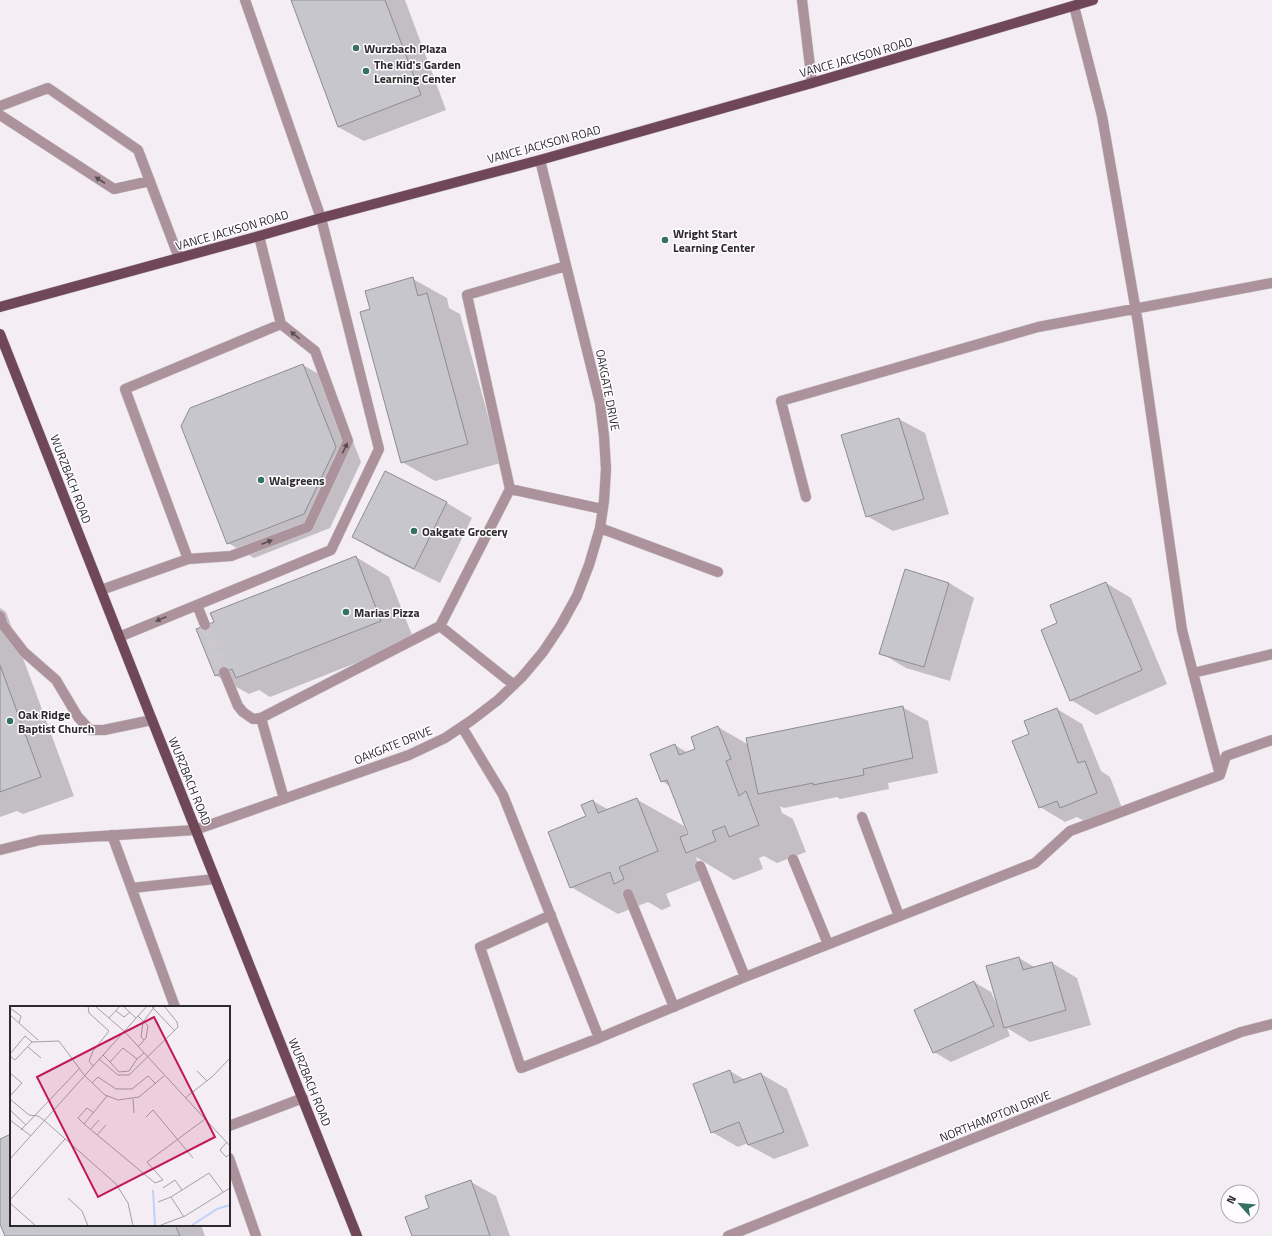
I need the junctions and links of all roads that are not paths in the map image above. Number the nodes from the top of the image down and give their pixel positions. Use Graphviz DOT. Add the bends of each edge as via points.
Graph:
graph roads {
  1 [pos="245,0"];
  2 [pos="802,0"];
  3 [pos="1093,0"];
  4 [pos="1074,6"];
  5 [pos="812,83"];
  6 [pos="0,106"];
  7 [pos="0,115"];
  8 [pos="540,160"];
  9 [pos="150,181"];
  10 [pos="322,218"];
  11 [pos="259,236"];
  12 [pos="179,258"];
  13 [pos="566,266"];
  14 [pos="1272,283"];
  15 [pos="0,307"];
  16 [pos="1135,308"];
  17 [pos="281,324"];
  18 [pos="0,334"];
  19 [pos="510,489"];
  20 [pos="806,497"];
  21 [pos="602,509"];
  22 [pos="600,528"];
  23 [pos="188,559"];
  24 [pos="718,572"];
  25 [pos="101,590"];
  26 [pos="197,605"];
  27 [pos="0,616"];
  28 [pos="205,625"];
  29 [pos="440,626"];
  30 [pos="119,636"];
  31 [pos="1272,654"];
  32 [pos="224,672"];
  33 [pos="1193,673"];
  34 [pos="514,685"];
  35 [pos="261,718"];
  36 [pos="152,720"];
  37 [pos="462,727"];
  38 [pos="1272,740"];
  39 [pos="1220,775"];
  40 [pos="284,799"];
  41 [pos="862,817"];
  42 [pos="195,830"];
  43 [pos="112,835"];
  44 [pos="0,850"];
  45 [pos="794,859"];
  46 [pos="700,866"];
  47 [pos="215,879"];
  48 [pos="132,888"];
  49 [pos="628,894"];
  50 [pos="551,915"];
  51 [pos="899,916"];
  52 [pos="828,944"];
  53 [pos="745,977"];
  54 [pos="175,1006"];
  55 [pos="674,1007"];
  56 [pos="1272,1024"];
  57 [pos="599,1038"];
  58 [pos="303,1098"];
  59 [pos="230,1126"];
  60 [pos="230,1161"];
  61 [pos="256,1236"];
  62 [pos="357,1236"];
  63 [pos="728,1236"];
  1 -- 10 [label="street"];
  2 -- 5 [label="street"];
  3 -- 4 [label="main road, VANCE JACKSON ROAD"];
  4 -- 5 [label="main road, VANCE JACKSON ROAD"];
  4 -- 16 [label="street" via="1102,116"];
  5 -- 8 [label="main road, VANCE JACKSON ROAD"];
  6 -- 9 [label="street" via="48,88 138,150"];
  9 -- 7 [label="street, one-way" via="114,189"];
  8 -- 10 [label="main road, VANCE JACKSON ROAD"];
  8 -- 13 [label="street, OAKGATE DRIVE"];
  9 -- 12 [label="street"];
  10 -- 11 [label="main road, VANCE JACKSON ROAD"];
  10 -- 26 [label="street" via="379,449 331,550"];
  11 -- 12 [label="main road, VANCE JACKSON ROAD"];
  11 -- 17 [label="street"];
  12 -- 15 [label="main road, VANCE JACKSON ROAD"];
  13 -- 19 [label="street" via="467,295"];
  13 -- 21 [label="street, OAKGATE DRIVE" via="600,403 606,469"];
  14 -- 16 [label="street"];
  16 -- 20 [label="street" via="1038,327 781,401"];
  16 -- 33 [label="street" via="1182,630"];
  17 -- 23 [label="street" via="125,389"];
  23 -- 17 [label="street, one-way" via="231,556 308,527 348,441 315,351"];
  18 -- 25 [label="main road, WURZBACH ROAD"];
  19 -- 21 [label="street"];
  19 -- 29 [label="street"];
  21 -- 22 [label="street, OAKGATE DRIVE"];
  22 -- 24 [label="street"];
  22 -- 34 [label="street, OAKGATE DRIVE" via="577,596 543,652"];
  23 -- 25 [label="street"];
  25 -- 30 [label="main road, WURZBACH ROAD"];
  26 -- 28 [label="street"];
  26 -- 30 [label="street, one-way"];
  27 -- 36 [label="street" via="3,625 24,652 56,680 78,717 90,730 104,730"];
  29 -- 34 [label="street"];
  29 -- 35 [label="street"];
  30 -- 36 [label="main road, WURZBACH ROAD"];
  31 -- 33 [label="street"];
  32 -- 35 [label="street" via="238,706 254,719"];
  33 -- 39 [label="street"];
  34 -- 37 [label="street, OAKGATE DRIVE"];
  35 -- 40 [label="street"];
  36 -- 42 [label="main road, WURZBACH ROAD"];
  37 -- 40 [label="street, OAKGATE DRIVE" via="409,755"];
  37 -- 50 [label="street" via="503,795"];
  38 -- 39 [label="street" via="1226,756"];
  39 -- 51 [label="street" via="1070,831 1035,863"];
  40 -- 42 [label="street, OAKGATE DRIVE"];
  41 -- 51 [label="street"];
  42 -- 43 [label="street, OAKGATE DRIVE"];
  42 -- 47 [label="main road, WURZBACH ROAD"];
  43 -- 44 [label="street, OAKGATE DRIVE" via="40,840"];
  43 -- 48 [label="street"];
  45 -- 52 [label="street"];
  46 -- 53 [label="street"];
  47 -- 48 [label="street"];
  47 -- 58 [label="main road, WURZBACH ROAD"];
  48 -- 54 [label="street"];
  49 -- 55 [label="street"];
  50 -- 57 [label="street"];
  50 -- 57 [label="street" via="480,947 521,1068"];
  51 -- 52 [label="street"];
  52 -- 53 [label="street"];
  53 -- 55 [label="street"];
  55 -- 57 [label="street"];
  56 -- 63 [label="street, NORTHAMPTON DRIVE" via="1241,1032"];
  58 -- 59 [label="street"];
  58 -- 62 [label="main road, WURZBACH ROAD"];
  60 -- 61 [label="street"];
}
